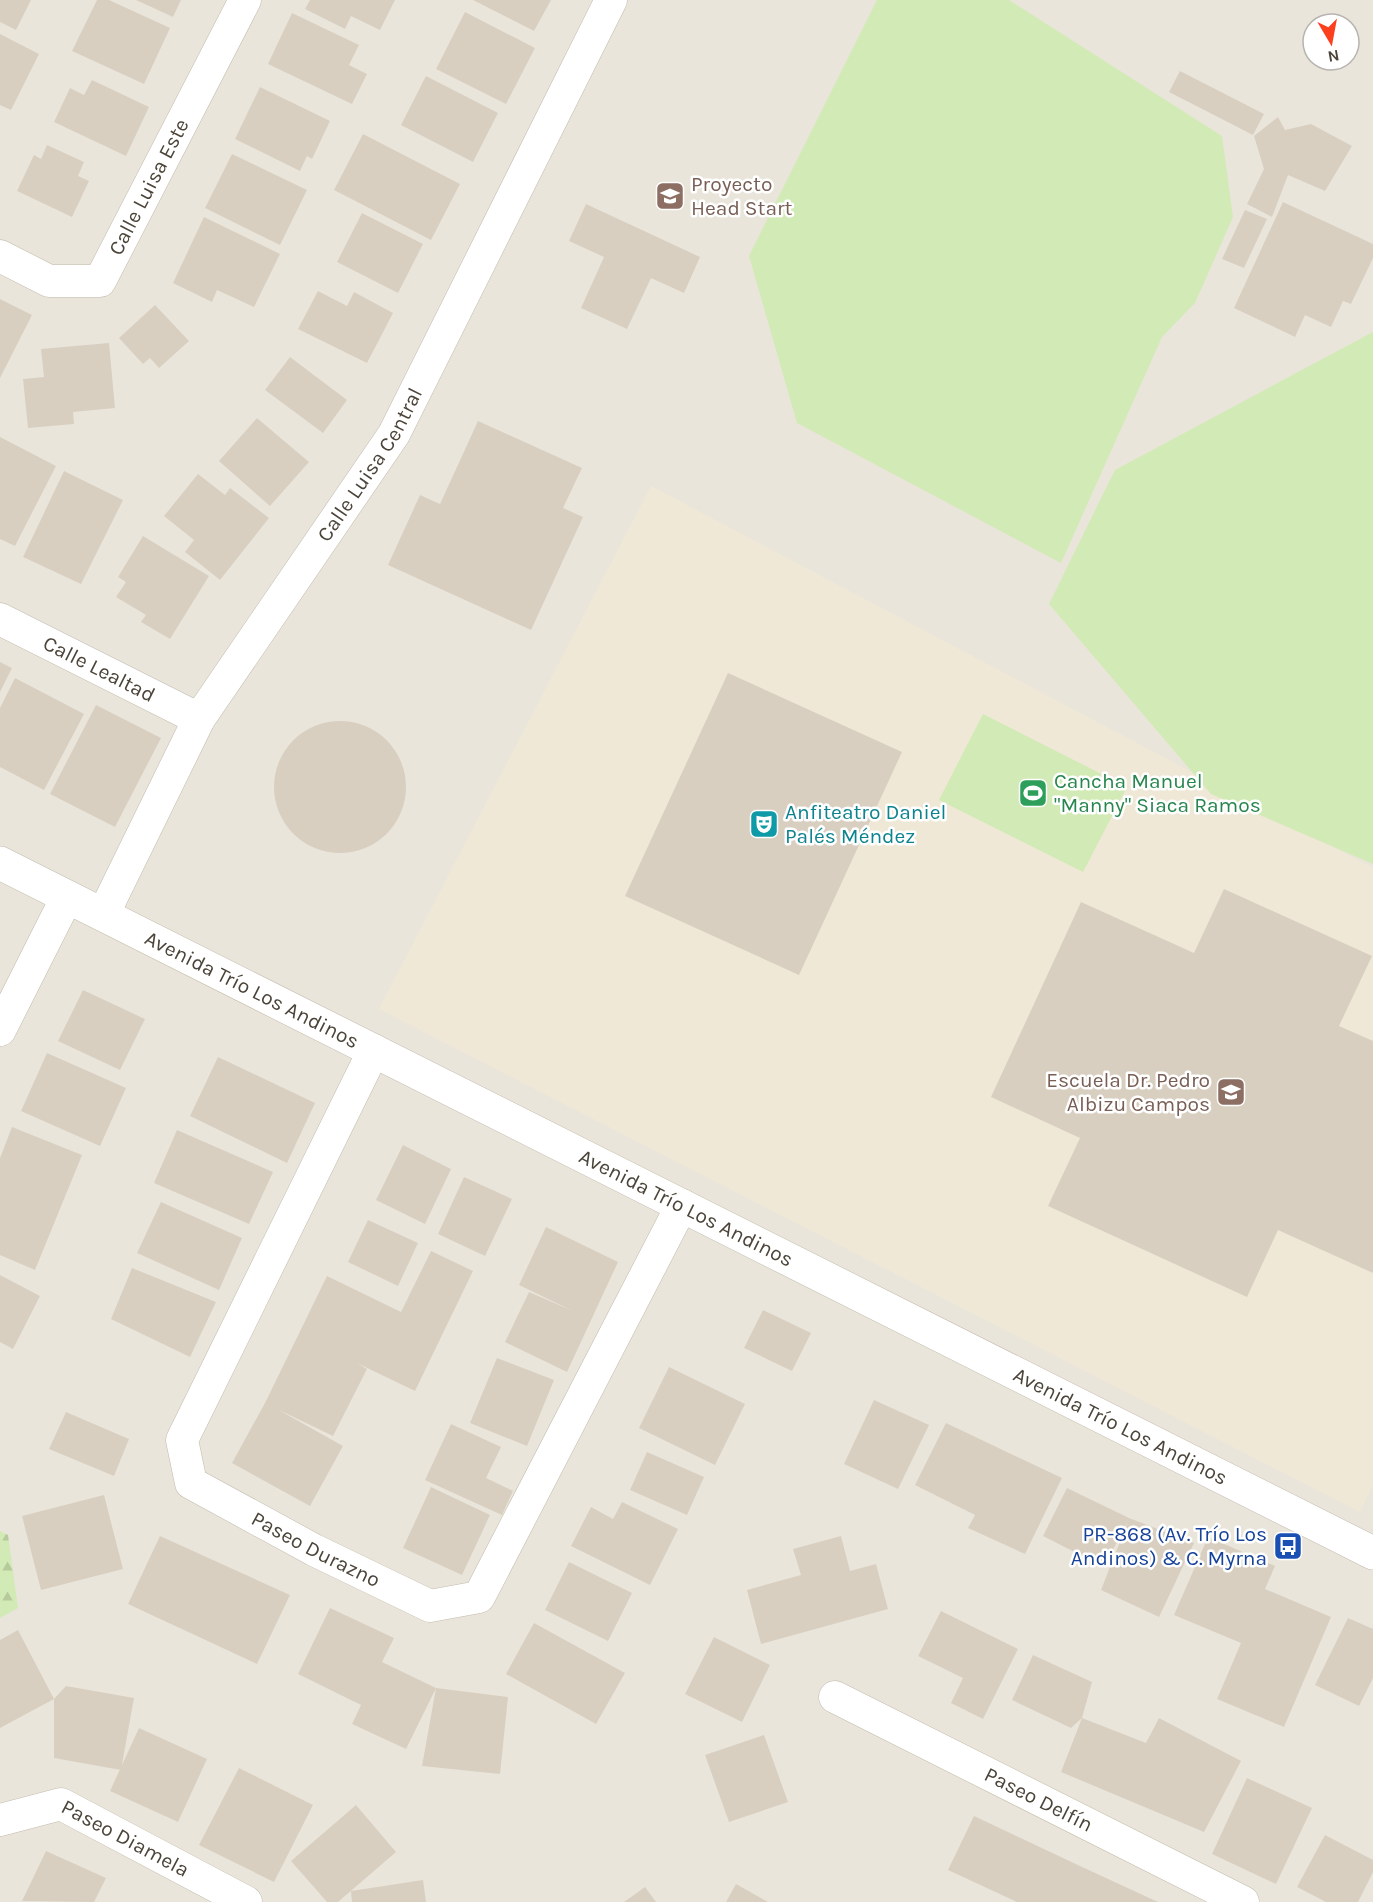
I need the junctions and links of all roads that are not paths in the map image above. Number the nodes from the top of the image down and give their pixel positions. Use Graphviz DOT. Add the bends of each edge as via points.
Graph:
graph roads {
  1 [pos="245,0"];
  2 [pos="611,0"];
  3 [pos="0,256"];
  4 [pos="0,619"];
  5 [pos="199,718"];
  6 [pos="0,863"];
  7 [pos="67,897"];
  8 [pos="103,915"];
  9 [pos="0,1030"];
  10 [pos="374,1050"];
  11 [pos="682,1205"];
  12 [pos="1373,1553"];
  13 [pos="835,1697"];
  14 [pos="0,1820"];
  15 [pos="246,1902"];
  16 [pos="1243,1902"];
  1 -- 3 [label="street, Calle Luisa Este" via="100,281 49,280"];
  2 -- 5 [label="street, Calle Luisa Central" via="394,434"];
  4 -- 5 [label="street, Calle Lealtad"];
  5 -- 8 [label="street, Calle Luisa Central"];
  6 -- 7 [label="street, Avenida Trío Los Andinos"];
  7 -- 8 [label="street, Avenida Trío Los Andinos"];
  7 -- 9 [label="street"];
  8 -- 10 [label="street, Avenida Trío Los Andinos"];
  10 -- 11 [label="street, Avenida Trío Los Andinos"];
  10 -- 11 [label="street, Paseo Durazno" via="182,1440 191,1483 314,1550 430,1606 479,1597"];
  11 -- 12 [label="street, Avenida Trío Los Andinos"];
  13 -- 16 [label="street, Paseo Delfín"];
  14 -- 15 [label="street, Paseo Diamela" via="61,1804"];
}
